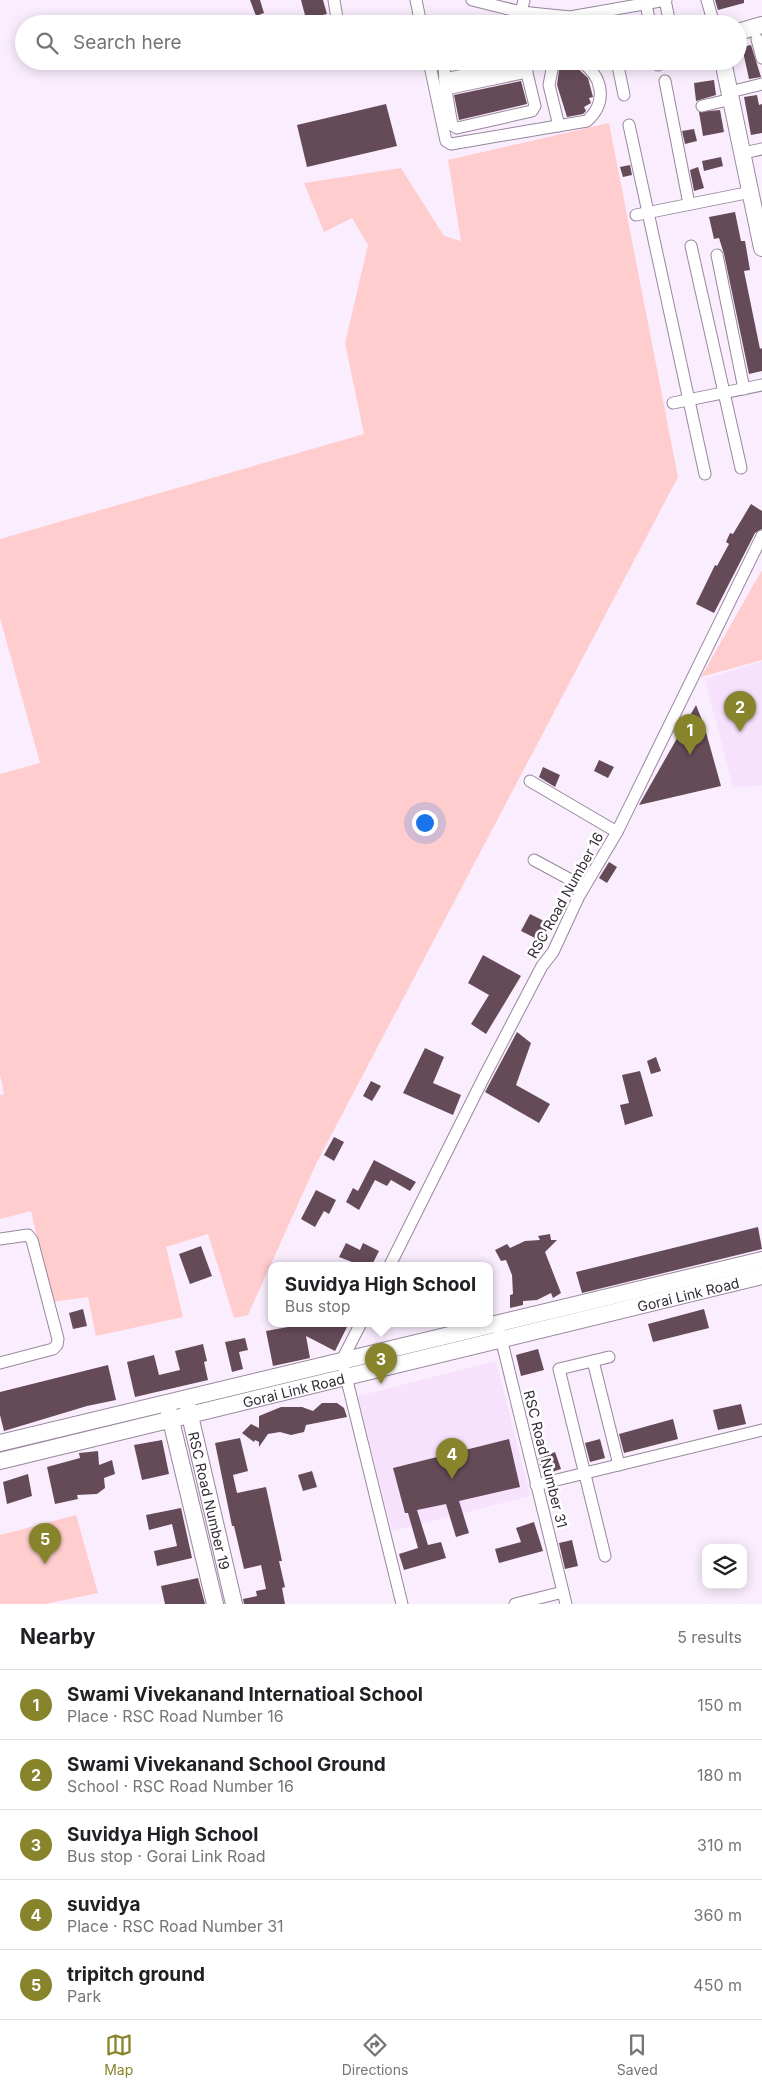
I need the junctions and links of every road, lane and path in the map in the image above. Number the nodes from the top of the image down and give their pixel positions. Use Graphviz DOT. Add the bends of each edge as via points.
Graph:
graph roads {
  1 [pos="334,0"];
  2 [pos="416,0"];
  3 [pos="472,0"];
  4 [pos="524,0"];
  5 [pos="666,0"];
  6 [pos="707,0"];
  7 [pos="492,2"];
  8 [pos="646,4"];
  9 [pos="521,12"];
  10 [pos="605,12"];
  11 [pos="336,15"];
  12 [pos="419,15"];
  13 [pos="550,15"];
  14 [pos="584,15"];
  15 [pos="606,15"];
  16 [pos="648,15"];
  17 [pos="668,15"];
  18 [pos="711,15"];
  19 [pos="747,32"];
  20 [pos="760,32"];
  21 [pos="762,58"];
  22 [pos="434,70"];
  23 [pos="443,70"];
  24 [pos="504,70"];
  25 [pos="526,70"];
  26 [pos="552,70"];
  27 [pos="591,70"];
  28 [pos="619,70"];
  29 [pos="726,70"];
  30 [pos="665,81"];
  31 [pos="762,84"];
  32 [pos="442,85"];
  33 [pos="731,95"];
  34 [pos="624,96"];
  35 [pos="702,106"];
  36 [pos="629,125"];
  37 [pos="559,126"];
  38 [pos="762,149"];
  39 [pos="743,153"];
  40 [pos="751,192"];
  41 [pos="689,204"];
  42 [pos="642,214"];
  43 [pos="691,246"];
  44 [pos="762,248"];
  45 [pos="717,255"];
  46 [pos="762,385"];
  47 [pos="744,389"];
  48 [pos="725,393"];
  49 [pos="690,400"];
  50 [pos="673,403"];
  51 [pos="741,468"];
  52 [pos="705,474"];
  53 [pos="762,536"];
  54 [pos="530,781"];
  55 [pos="616,832"];
  56 [pos="534,860"];
  57 [pos="584,887"];
  58 [pos="0,1239"];
  59 [pos="762,1260"];
  60 [pos="391,1262"];
  61 [pos="762,1276"];
  62 [pos="497,1322"];
  63 [pos="493,1323"];
  64 [pos="359,1327"];
  65 [pos="477,1327"];
  66 [pos="501,1339"];
  67 [pos="609,1357"];
  68 [pos="342,1360"];
  69 [pos="593,1361"];
  70 [pos="0,1363"];
  71 [pos="346,1376"];
  72 [pos="186,1397"];
  73 [pos="167,1402"];
  74 [pos="190,1416"];
  75 [pos="171,1420"];
  76 [pos="762,1430"];
  77 [pos="0,1443"];
  78 [pos="0,1461"];
  79 [pos="618,1465"];
  80 [pos="584,1473"];
  81 [pos="536,1485"];
  82 [pos="605,1556"];
  83 [pos="562,1592"];
  84 [pos="215,1604"];
  85 [pos="234,1604"];
  86 [pos="402,1604"];
  87 [pos="515,1604"];
  88 [pos="566,1604"];
  1 -- 11 [label="street"];
  2 -- 12 [label="street"];
  3 -- 7 [label="street"];
  4 -- 9 [label="street"];
  5 -- 8 [label="street"];
  5 -- 17 [label="street"];
  6 -- 18 [label="street"];
  7 -- 9 [label="street"];
  8 -- 10 [label="street"];
  8 -- 16 [label="street"];
  9 -- 13 [label="street"];
  10 -- 14 [label="street"];
  10 -- 15 [label="street"];
  19 -- 20 [label="main road"];
  20 -- 21 [label="street"];
  22 -- 32 [label="street"];
  23 -- 32 [label="street"];
  24 -- 32 [label="street"];
  25 -- 32 [label="street" via="535,106 532,111 457,128 452,125"];
  26 -- 37 [label="street" via="549,85"];
  27 -- 37 [label="street" via="599,80 600,99 592,117 588,121"];
  28 -- 34 [label="street"];
  29 -- 33 [label="main road"];
  30 -- 41 [label="street"];
  31 -- 33 [label="street"];
  32 -- 37 [label="street" via="446,141 451,144"];
  33 -- 35 [label="street"];
  33 -- 39 [label="main road"];
  36 -- 42 [label="street"];
  38 -- 39 [label="street"];
  39 -- 40 [label="main road"];
  40 -- 41 [label="street"];
  40 -- 44 [label="main road"];
  41 -- 42 [label="street"];
  42 -- 49 [label="street"];
  43 -- 48 [label="street"];
  45 -- 47 [label="street"];
  46 -- 47 [label="street"];
  47 -- 48 [label="street"];
  48 -- 49 [label="street"];
  48 -- 51 [label="street"];
  49 -- 50 [label="street"];
  49 -- 52 [label="street"];
  53 -- 55 [label="street, RSC Road Number 16"];
  54 -- 55 [label="street"];
  55 -- 57 [label="street, RSC Road Number 16"];
  56 -- 57 [label="street"];
  57 -- 60 [label="street, RSC Road Number 16" via="553,952 542,966 482,1079"];
  58 -- 70 [label="street" via="22,1234 32,1240 58,1339 53,1349"];
  59 -- 62 [label="main road, Gorai Link Road"];
  61 -- 66 [label="main road, Gorai Link Road"];
  62 -- 63 [label="main road, Gorai Link Road"];
  62 -- 66 [label="street, RSC Road Number 31"];
  64 -- 68 [label="street"];
  65 -- 68 [label="main road, Gorai Link Road"];
  66 -- 71 [label="main road, Gorai Link Road"];
  66 -- 81 [label="street, RSC Road Number 31"];
  67 -- 69 [label="street"];
  68 -- 71 [label="street"];
  68 -- 72 [label="main road, Gorai Link Road"];
  69 -- 79 [label="street"];
  69 -- 80 [label="street" via="559,1369"];
  71 -- 74 [label="main road, Gorai Link Road"];
  71 -- 86 [label="street"];
  72 -- 73 [label="main road, Gorai Link Road"];
  72 -- 74 [label="main road, RSC Road Number 19"];
  73 -- 75 [label="main road, RSC Road Number 19"];
  73 -- 77 [label="main road, Gorai Link Road"];
  74 -- 75 [label="main road, Gorai Link Road"];
  74 -- 85 [label="main road, RSC Road Number 19"];
  75 -- 78 [label="main road, Gorai Link Road"];
  75 -- 84 [label="main road, RSC Road Number 19"];
  76 -- 79 [label="street"];
  79 -- 80 [label="street"];
  80 -- 81 [label="street"];
  80 -- 82 [label="street"];
  81 -- 83 [label="street, RSC Road Number 31"];
  83 -- 87 [label="street"];
  83 -- 88 [label="street, RSC Road Number 31"];
}
